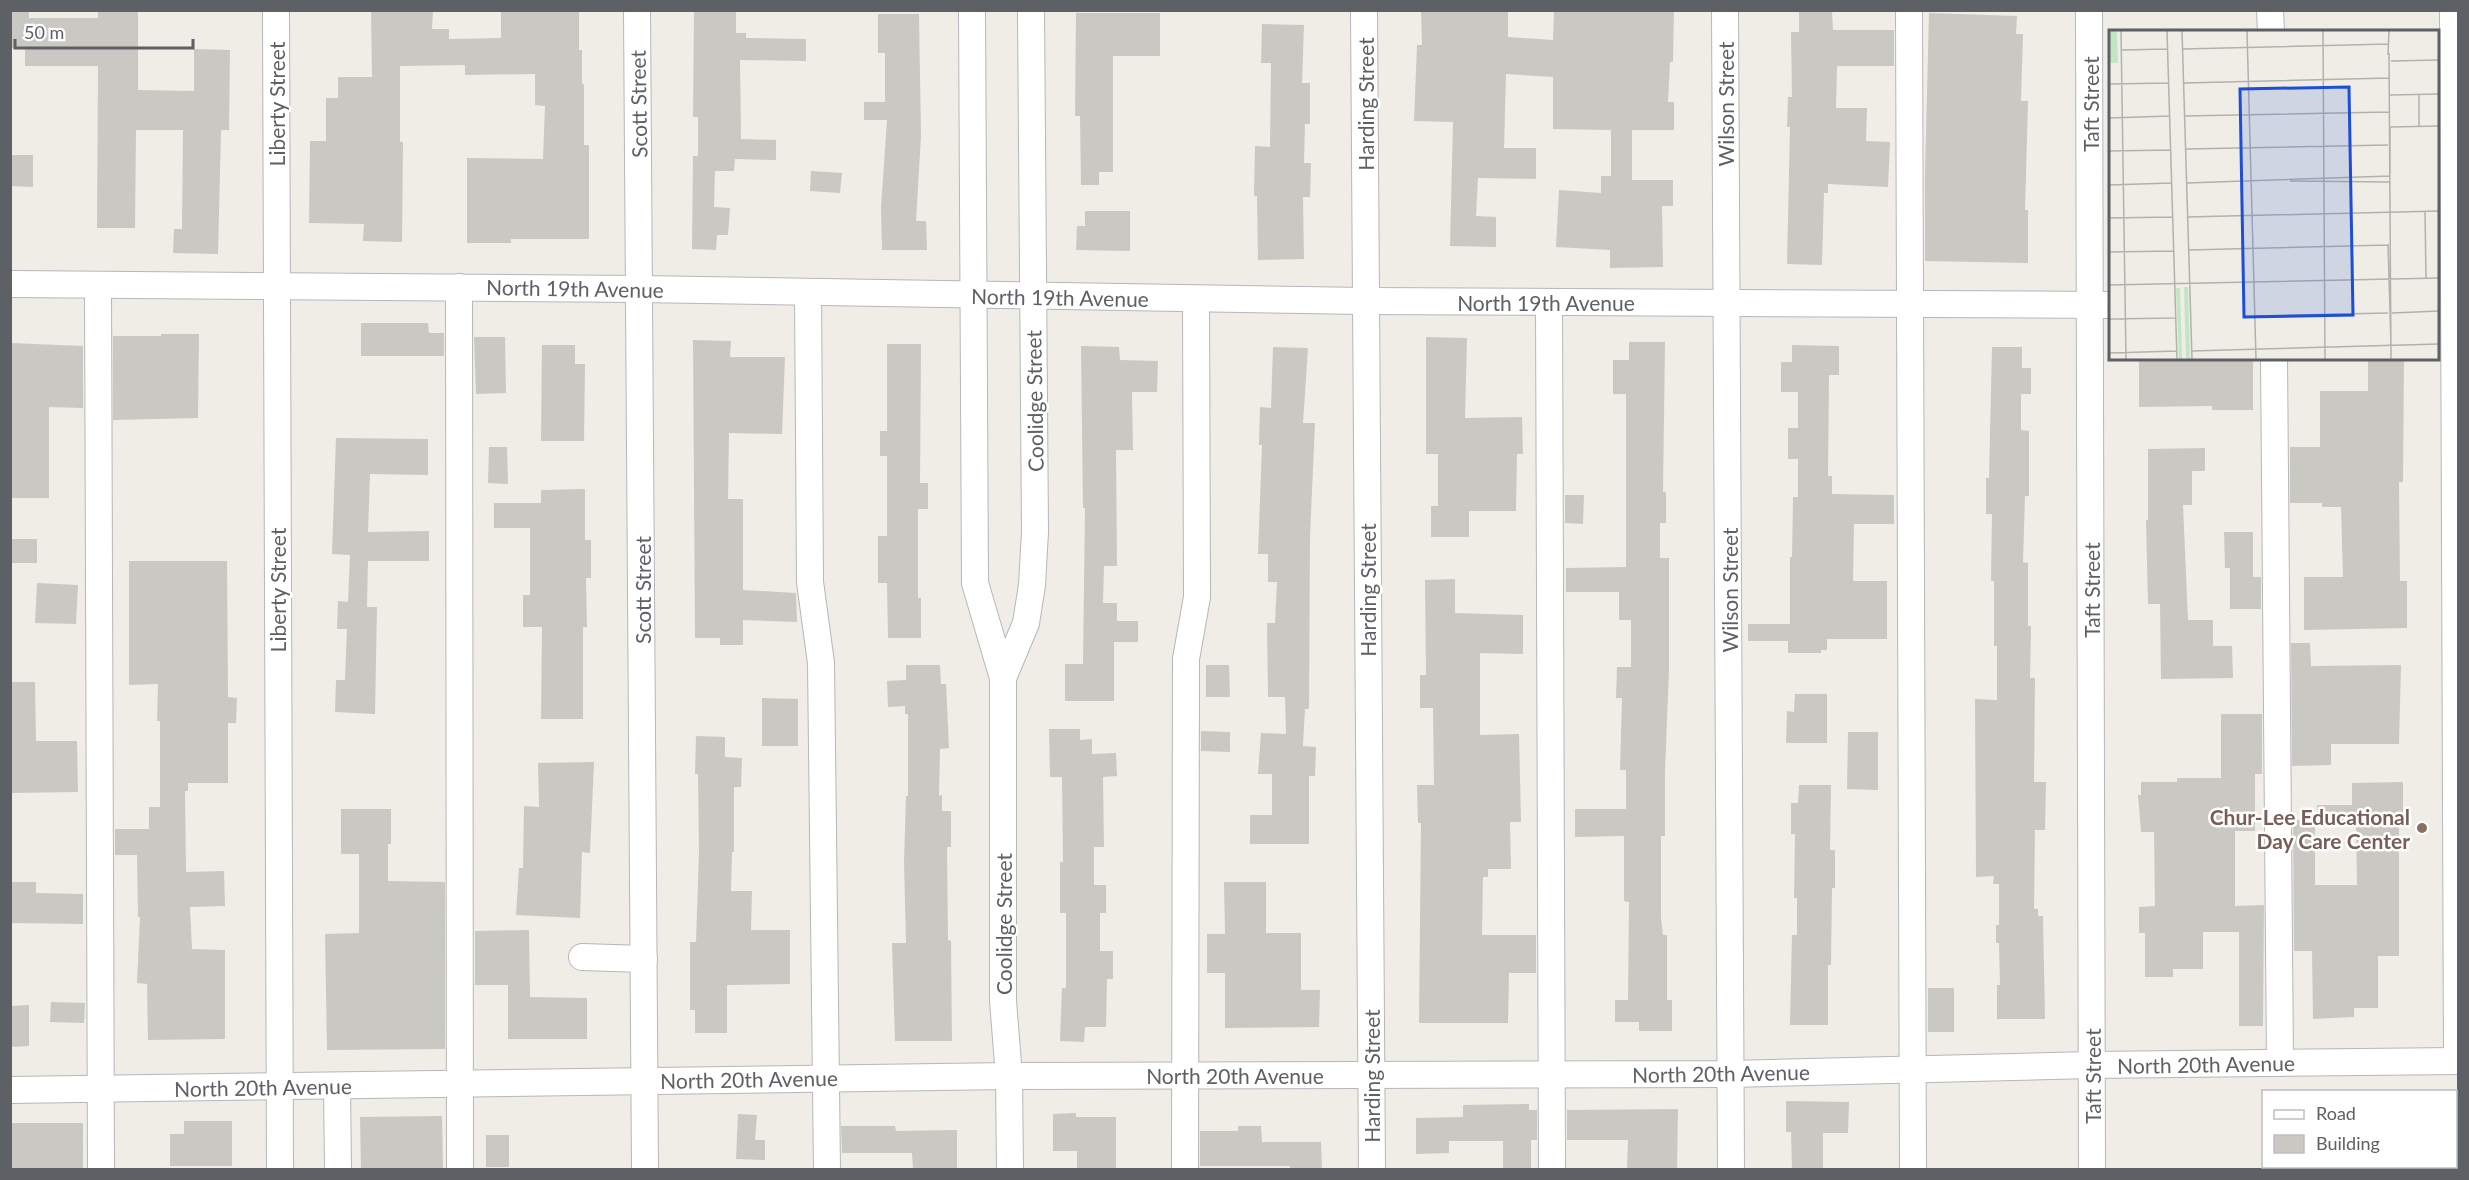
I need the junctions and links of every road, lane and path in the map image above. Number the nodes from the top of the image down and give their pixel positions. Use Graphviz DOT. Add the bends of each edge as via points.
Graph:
graph roads {
  1 [pos="276,10"];
  2 [pos="637,10"];
  3 [pos="972,10"];
  4 [pos="1031,10"];
  5 [pos="1364,10"];
  6 [pos="1725,10"];
  7 [pos="1909,10"];
  8 [pos="2090,10"];
  9 [pos="2271,10"];
  10 [pos="2453,10"];
  11 [pos="2271,30"];
  12 [pos="10,284"];
  13 [pos="98,285"];
  14 [pos="276,285"];
  15 [pos="459,287"];
  16 [pos="640,289"];
  17 [pos="808,292"];
  18 [pos="973,295"];
  19 [pos="1032,296"];
  20 [pos="1196,299"];
  21 [pos="1365,301"];
  22 [pos="1549,302"];
  23 [pos="1727,303"];
  24 [pos="1910,304"];
  25 [pos="2101,304"];
  26 [pos="2450,310"];
  27 [pos="2274,360"];
  28 [pos="1003,678"];
  29 [pos="582,957"];
  30 [pos="644,959"];
  31 [pos="2458,1061"];
  32 [pos="2280,1063"];
  33 [pos="2091,1065"];
  34 [pos="1913,1070"];
  35 [pos="1552,1074"];
  36 [pos="1731,1074"];
  37 [pos="1371,1075"];
  38 [pos="1009,1076"];
  39 [pos="1185,1076"];
  40 [pos="827,1078"];
  41 [pos="645,1080"];
  42 [pos="460,1084"];
  43 [pos="337,1087"];
  44 [pos="280,1088"];
  45 [pos="101,1089"];
  46 [pos="10,1090"];
  47 [pos="101,1170"];
  48 [pos="280,1170"];
  49 [pos="338,1170"];
  50 [pos="460,1170"];
  51 [pos="645,1170"];
  52 [pos="827,1170"];
  53 [pos="1010,1170"];
  54 [pos="1185,1170"];
  55 [pos="1372,1170"];
  56 [pos="1552,1170"];
  57 [pos="1731,1170"];
  58 [pos="1913,1170"];
  59 [pos="2092,1170"];
  1 -- 14 [label="street, Liberty Street"];
  2 -- 16 [label="street, Scott Street"];
  3 -- 18 [label="street, Coolidge Street"];
  4 -- 19 [label="street, Coolidge Street"];
  5 -- 21 [label="street, Harding Street"];
  6 -- 23 [label="street, Wilson Street"];
  7 -- 24 [label="street"];
  8 -- 25 [label="street, Taft Street"];
  9 -- 11 [label="street"];
  10 -- 26 [label="street"];
  12 -- 13 [label="street, North 19th Avenue"];
  13 -- 14 [label="street, North 19th Avenue"];
  13 -- 45 [label="street"];
  14 -- 15 [label="street, North 19th Avenue"];
  14 -- 44 [label="street, Liberty Street"];
  15 -- 16 [label="street, North 19th Avenue"];
  15 -- 42 [label="street"];
  16 -- 17 [label="street, North 19th Avenue"];
  16 -- 30 [label="street, Scott Street"];
  17 -- 18 [label="street, North 19th Avenue"];
  17 -- 40 [label="street" via="810,582 821,663"];
  18 -- 19 [label="street, North 19th Avenue"];
  18 -- 28 [label="street, Coolidge Street" via="975,583"];
  19 -- 20 [label="street, North 19th Avenue"];
  19 -- 28 [label="street, Coolidge Street" via="1032,585 1026,623"];
  20 -- 21 [label="street, North 19th Avenue"];
  20 -- 39 [label="street" via="1197,597 1186,659"];
  21 -- 22 [label="street, North 19th Avenue"];
  21 -- 37 [label="street, Harding Street"];
  22 -- 23 [label="street, North 19th Avenue"];
  22 -- 35 [label="street"];
  23 -- 24 [label="street, North 19th Avenue"];
  23 -- 36 [label="street, Wilson Street"];
  24 -- 25 [label="street, North 19th Avenue"];
  24 -- 34 [label="street"];
  25 -- 33 [label="street, Taft Street"];
  26 -- 31 [label="street"];
  27 -- 32 [label="street"];
  28 -- 38 [label="street, Coolidge Street" via="1003,1001"];
  29 -- 30 [label="street"];
  30 -- 41 [label="street, Scott Street"];
  31 -- 32 [label="street, North 20th Avenue"];
  32 -- 33 [label="street, North 20th Avenue"];
  33 -- 34 [label="street, North 20th Avenue"];
  33 -- 59 [label="street, Taft Street"];
  34 -- 36 [label="street, North 20th Avenue"];
  34 -- 58 [label="street"];
  35 -- 36 [label="street, North 20th Avenue"];
  35 -- 37 [label="street, North 20th Avenue"];
  35 -- 56 [label="street"];
  36 -- 57 [label="street, Wilson Street"];
  37 -- 39 [label="street, North 20th Avenue"];
  37 -- 55 [label="street, Harding Street"];
  38 -- 39 [label="street, North 20th Avenue"];
  38 -- 40 [label="street, North 20th Avenue"];
  38 -- 53 [label="street, Coolidge Street"];
  39 -- 54 [label="street"];
  40 -- 41 [label="street, North 20th Avenue"];
  40 -- 52 [label="street"];
  41 -- 42 [label="street, North 20th Avenue"];
  41 -- 51 [label="street, Scott Street"];
  42 -- 43 [label="street, North 20th Avenue"];
  42 -- 50 [label="street"];
  43 -- 44 [label="street, North 20th Avenue"];
  43 -- 49 [label="street"];
  44 -- 45 [label="street, North 20th Avenue"];
  44 -- 48 [label="street, Liberty Street"];
  45 -- 46 [label="street, North 20th Avenue"];
  45 -- 47 [label="street"];
}
